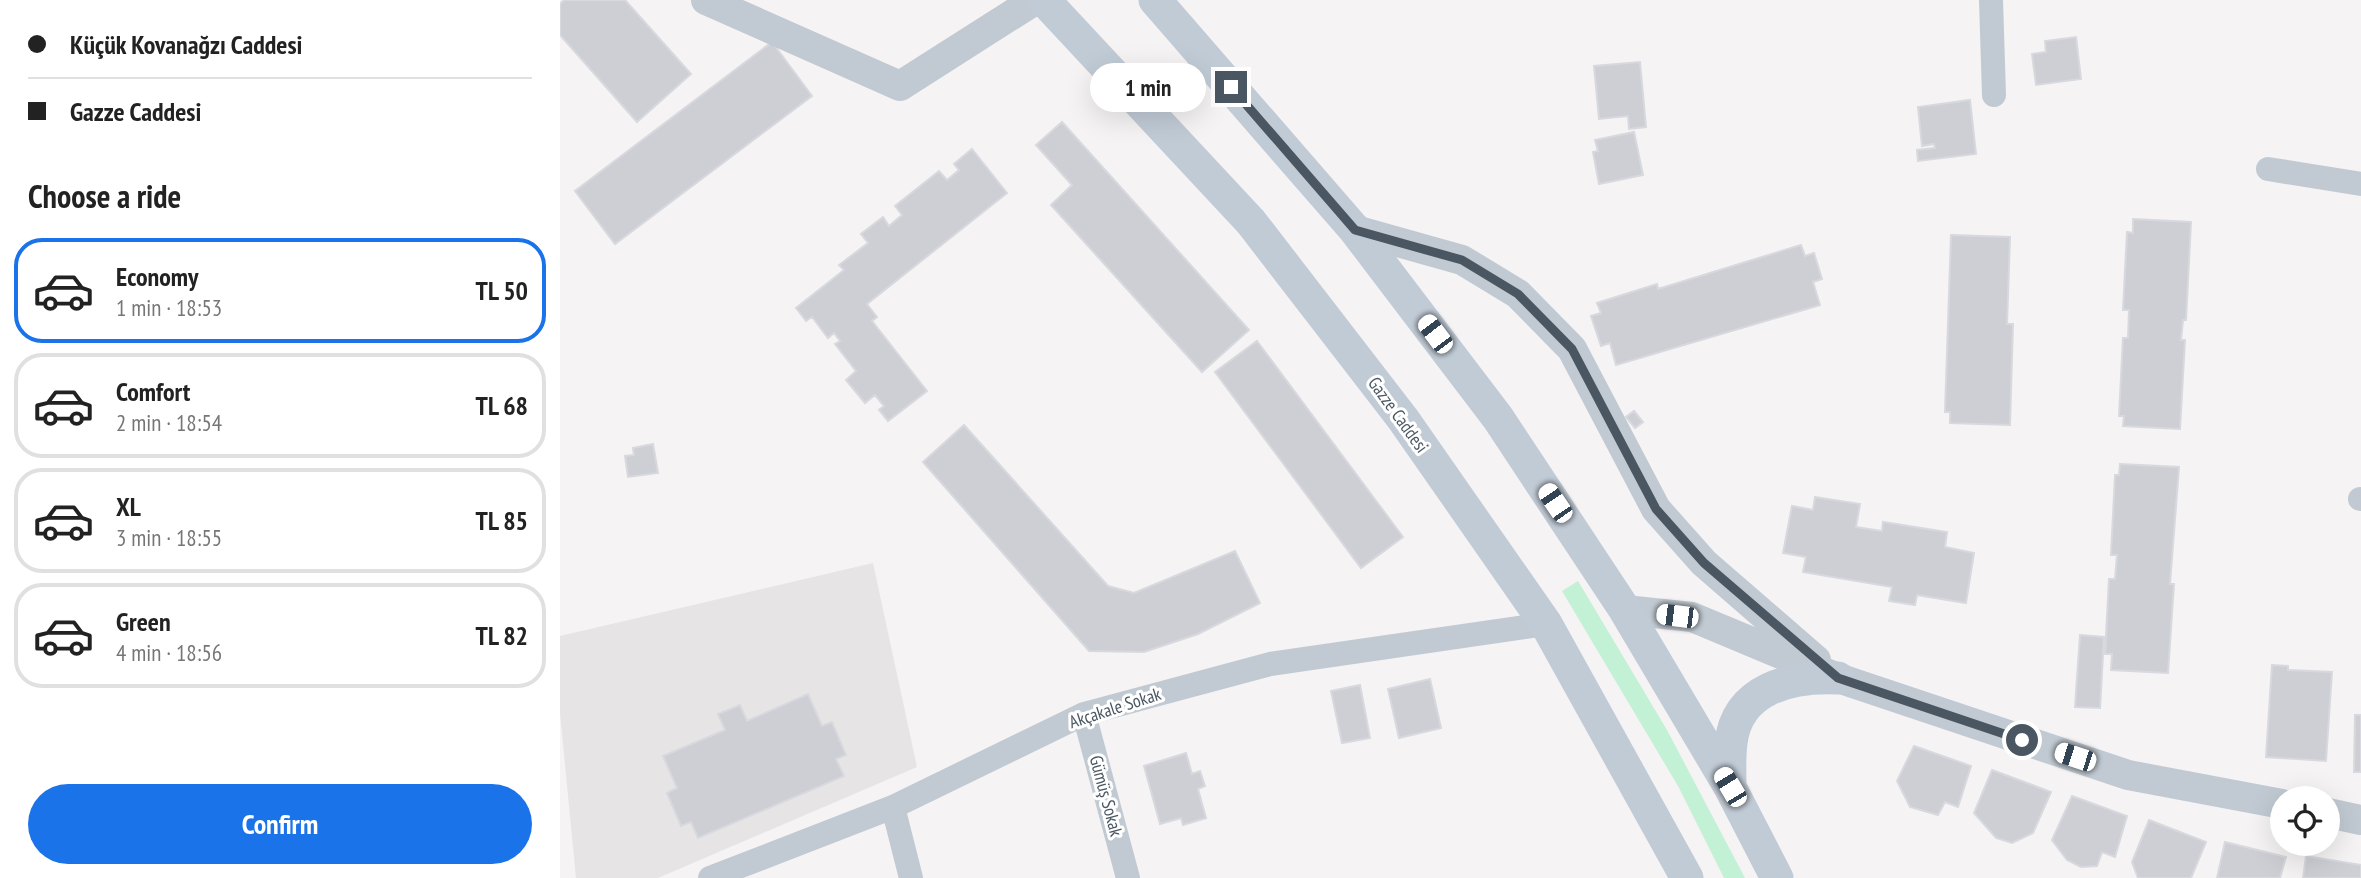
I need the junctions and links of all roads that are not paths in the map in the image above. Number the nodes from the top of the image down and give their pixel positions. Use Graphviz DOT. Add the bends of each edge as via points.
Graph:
graph roads {
  1 [pos="706,0"];
  2 [pos="1035,0"];
  3 [pos="1044,0"];
  4 [pos="1154,0"];
  5 [pos="1991,0"];
  6 [pos="1994,96"];
  7 [pos="2268,169"];
  8 [pos="2361,184"];
  9 [pos="1355,230"];
  10 [pos="1625,610"];
  11 [pos="1546,624"];
  12 [pos="1838,678"];
  13 [pos="1084,714"];
  14 [pos="1730,787"];
  15 [pos="2270,802"];
  16 [pos="893,807"];
  17 [pos="2340,816"];
  18 [pos="2361,820"];
  19 [pos="710,878"];
  20 [pos="912,878"];
  21 [pos="1128,878"];
  22 [pos="1686,878"];
  23 [pos="1777,878"];
  1 -- 2 [label="street" via="900,86"];
  3 -- 11 [label="main road, Gazze Caddesi" via="1251,222 1403,419"];
  4 -- 9 [label="main road"];
  5 -- 6 [label="street"];
  7 -- 8 [label="street"];
  9 -- 10 [label="main road" via="1498,418"];
  9 -- 12 [label="street" via="1462,260 1518,294 1572,349 1656,509 1704,563"];
  10 -- 12 [label="street" via="1692,617"];
  10 -- 14 [label="main road"];
  11 -- 13 [label="street, Akçakale Sokak" via="1270,664"];
  11 -- 22 [label="main road, Gazze Caddesi"];
  12 -- 14 [label="main road" via="1794,679 1748,702 1731,742"];
  12 -- 15 [label="street" via="2128,775"];
  13 -- 16 [label="street, Akçakale Sokak"];
  13 -- 21 [label="street, Gümüş Sokak"];
  14 -- 23 [label="main road"];
  16 -- 19 [label="street, Akçakale Sokak"];
  16 -- 20 [label="street"];
  17 -- 18 [label="street"];
}
